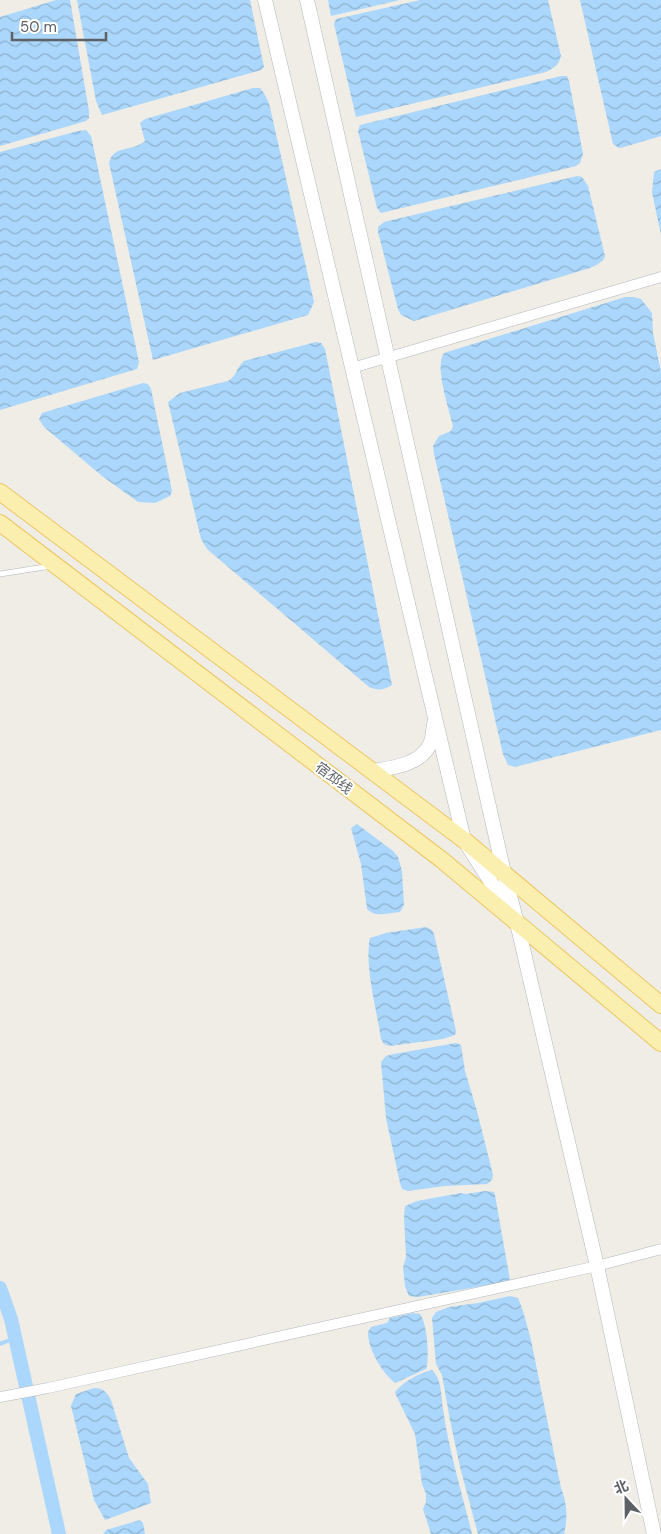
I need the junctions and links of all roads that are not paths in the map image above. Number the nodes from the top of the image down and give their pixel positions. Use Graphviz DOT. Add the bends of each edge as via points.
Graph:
graph roads {
  1 [pos="265,0"];
  2 [pos="306,0"];
  3 [pos="661,277"];
  4 [pos="387,358"];
  5 [pos="352,368"];
  6 [pos="5,495"];
  7 [pos="0,523"];
  8 [pos="56,566"];
  9 [pos="0,574"];
  10 [pos="435,718"];
  11 [pos="372,771"];
  12 [pos="464,840"];
  13 [pos="504,873"];
  14 [pos="517,923"];
  15 [pos="661,1004"];
  16 [pos="661,1043"];
  17 [pos="661,1249"];
  18 [pos="597,1266"];
  19 [pos="0,1397"];
  20 [pos="654,1534"];
  1 -- 5 [label="street"];
  2 -- 4 [label="street"];
  3 -- 4 [label="street"];
  4 -- 5 [label="street"];
  4 -- 13 [label="street"];
  5 -- 10 [label="street"];
  6 -- 11 [label="main road, 宿邳线"];
  7 -- 8 [label="main road, 宿邳线"];
  8 -- 9 [label="lane"];
  8 -- 14 [label="main road, 宿邳线" via="442,860"];
  10 -- 11 [label="street" via="430,745 422,755 398,767"];
  10 -- 12 [label="street"];
  11 -- 12 [label="main road, 宿邳线"];
  12 -- 13 [label="main road, 宿邳线"];
  12 -- 14 [label="street"];
  13 -- 14 [label="street"];
  13 -- 15 [label="main road, 宿邳线"];
  14 -- 16 [label="main road, 宿邳线"];
  14 -- 18 [label="street"];
  17 -- 18 [label="street"];
  18 -- 19 [label="street"];
  18 -- 20 [label="street"];
}
